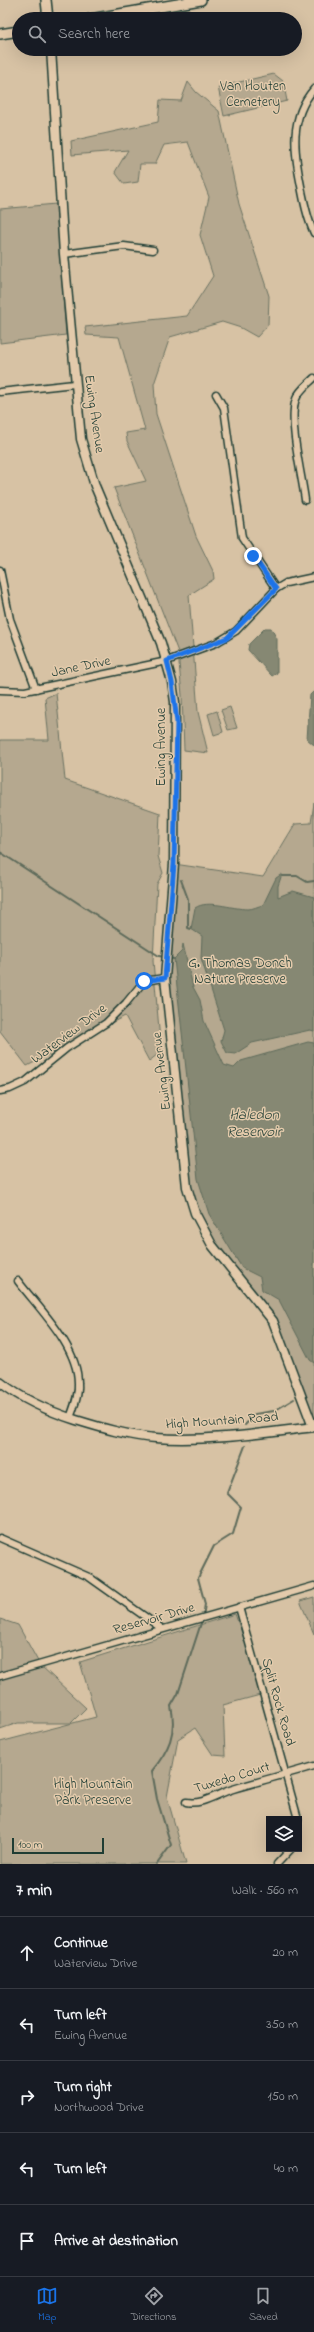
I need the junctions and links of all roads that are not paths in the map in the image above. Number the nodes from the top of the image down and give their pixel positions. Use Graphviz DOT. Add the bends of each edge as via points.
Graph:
graph roads {
  1 [pos="46,0"];
  2 [pos="201,0"];
  3 [pos="47,12"];
  4 [pos="131,12"];
  5 [pos="12,32"];
  6 [pos="0,34"];
  7 [pos="51,56"];
  8 [pos="314,89"];
  9 [pos="314,233"];
  10 [pos="153,250"];
  11 [pos="64,254"];
  12 [pos="314,378"];
  13 [pos="74,384"];
  14 [pos="0,392"];
  15 [pos="216,394"];
  16 [pos="306,500"];
  17 [pos="0,570"];
  18 [pos="314,577"];
  19 [pos="276,589"];
  20 [pos="167,661"];
  21 [pos="36,689"];
  22 [pos="0,690"];
  23 [pos="165,978"];
  24 [pos="0,1091"];
  25 [pos="18,1281"];
  26 [pos="0,1382"];
  27 [pos="70,1418"];
  28 [pos="314,1427"];
  29 [pos="0,1538"];
  30 [pos="314,1586"];
  31 [pos="239,1608"];
  32 [pos="161,1628"];
  33 [pos="0,1676"];
  34 [pos="314,1766"];
  35 [pos="286,1775"];
  36 [pos="186,1802"];
  37 [pos="297,1816"];
  38 [pos="288,1852"];
  39 [pos="278,1864"];
  1 -- 3 [label="main road"];
  2 -- 4 [label="main road"];
  5 -- 6 [label="main road"];
  7 -- 11 [label="main road, Ewing Avenue"];
  8 -- 9 [label="street" via="300,112 294,148 305,208"];
  10 -- 11 [label="street" via="124,246"];
  11 -- 13 [label="main road, Ewing Avenue"];
  12 -- 16 [label="street" via="300,392 294,409 294,425"];
  13 -- 14 [label="street"];
  13 -- 20 [label="main road, Ewing Avenue" via="80,439 90,473"];
  15 -- 19 [label="street" via="224,408 242,538"];
  17 -- 21 [label="street" via="10,619"];
  18 -- 19 [label="street" via="286,583"];
  19 -- 20 [label="street, Jane Drive" via="227,638"];
  20 -- 21 [label="street, Jane Drive"];
  20 -- 23 [label="main road, Ewing Avenue" via="177,722 174,864"];
  21 -- 22 [label="street, Jane Drive" via="18,692"];
  23 -- 24 [label="street, Waterview Drive" via="144,981 126,1004 106,1023 62,1051 25,1082"];
  23 -- 28 [label="main road, Ewing Avenue" via="181,1115 185,1174 190,1200 212,1245 273,1321"];
  25 -- 27 [label="street" via="64,1340 74,1362 78,1374 78,1392"];
  26 -- 27 [label="main road, High Mountain Road" via="27,1400"];
  27 -- 28 [label="main road, High Mountain Road" via="119,1432 175,1439"];
  29 -- 32 [label="street" via="89,1577"];
  30 -- 31 [label="street, Reservoir Drive"];
  31 -- 32 [label="street, Reservoir Drive"];
  31 -- 35 [label="street, Split Rock Road"];
  32 -- 33 [label="street, Reservoir Drive"];
  34 -- 35 [label="street"];
  35 -- 36 [label="street, Tuxedo Court" via="231,1790 204,1802"];
  35 -- 37 [label="street, Split Rock Road"];
  38 -- 39 [label="street"];
}
